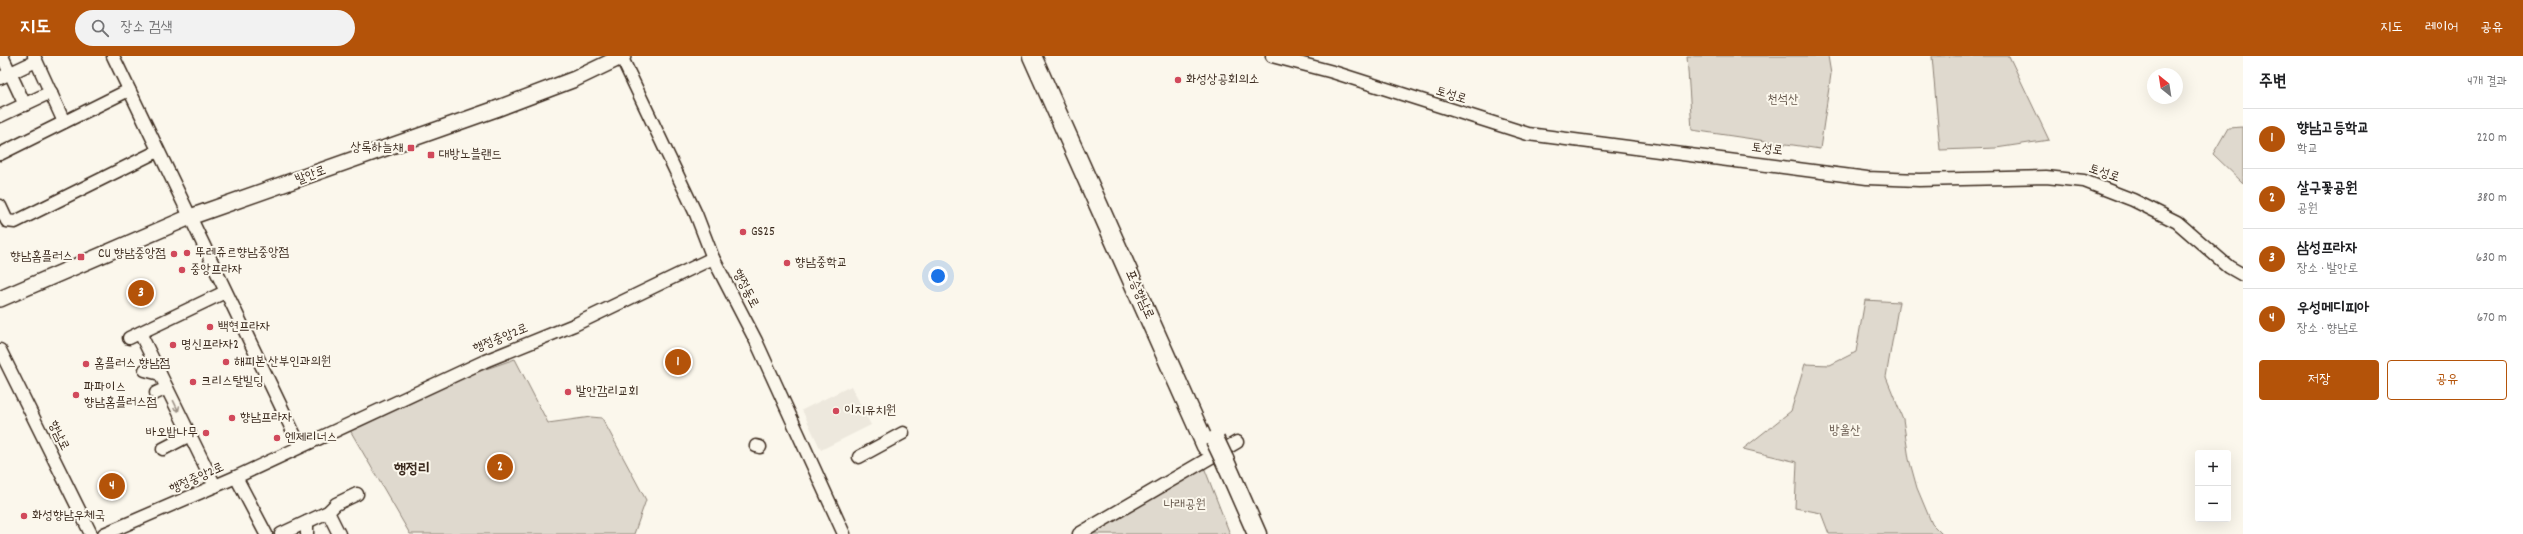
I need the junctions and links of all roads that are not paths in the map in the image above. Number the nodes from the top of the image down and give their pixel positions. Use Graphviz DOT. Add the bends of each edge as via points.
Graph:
graph roads {
  1 [pos="2,56"];
  2 [pos="113,56"];
  3 [pos="622,56"];
  4 [pos="1032,56"];
  5 [pos="1044,56"];
  6 [pos="1272,56"];
  7 [pos="35,59"];
  8 [pos="5,76"];
  9 [pos="129,90"];
  10 [pos="51,92"];
  11 [pos="24,105"];
  12 [pos="0,116"];
  13 [pos="64,122"];
  14 [pos="158,151"];
  15 [pos="0,154"];
  16 [pos="0,206"];
  17 [pos="190,218"];
  18 [pos="713,258"];
  19 [pos="2243,275"];
  20 [pos="225,292"];
  21 [pos="0,299"];
  22 [pos="140,333"];
  23 [pos="129,338"];
  24 [pos="0,350"];
  25 [pos="145,370"];
  26 [pos="160,374"];
  27 [pos="167,388"];
  28 [pos="156,393"];
  29 [pos="903,433"];
  30 [pos="190,439"];
  31 [pos="1237,442"];
  32 [pos="1211,443"];
  33 [pos="300,446"];
  34 [pos="163,449"];
  35 [pos="859,457"];
  36 [pos="1219,462"];
  37 [pos="236,477"];
  38 [pos="215,486"];
  39 [pos="357,494"];
  40 [pos="328,512"];
  41 [pos="307,528"];
  42 [pos="91,534"];
  43 [pos="104,534"];
  44 [pos="266,534"];
  45 [pos="281,534"];
  46 [pos="339,534"];
  47 [pos="844,534"];
  48 [pos="1079,534"];
  49 [pos="1246,534"];
  50 [pos="1258,534"];
  1 -- 8 [label="street"];
  2 -- 9 [label="street"];
  3 -- 17 [label="main road, 발안로" via="575,79 496,109"];
  3 -- 18 [label="street, 행정동로" via="696,214"];
  4 -- 32 [label="highway, 포승향남로"];
  5 -- 32 [label="highway, 포승향남로"];
  6 -- 19 [label="street, 토성로" via="1333,72 1528,134 1867,178 1919,180 2046,177 2084,181 2133,200 2177,222 2229,267"];
  7 -- 8 [label="street"];
  7 -- 10 [label="street"];
  8 -- 11 [label="street"];
  9 -- 13 [label="street"];
  9 -- 14 [label="street"];
  10 -- 11 [label="street"];
  10 -- 13 [label="street"];
  11 -- 12 [label="street"];
  13 -- 15 [label="street"];
  14 -- 16 [label="street" via="14,222 7,221"];
  14 -- 17 [label="street"];
  17 -- 20 [label="street"];
  17 -- 21 [label="main road, 발안로"];
  18 -- 33 [label="street, 행정중앙2로" via="574,325 484,361"];
  18 -- 47 [label="street, 행정동로" via="756,341"];
  20 -- 22 [label="street" via="176,311"];
  20 -- 33 [label="street"];
  22 -- 23 [label="street"];
  22 -- 26 [label="street"];
  24 -- 42 [label="street, 향남로"];
  25 -- 26 [label="street"];
  26 -- 27 [label="street"];
  27 -- 28 [label="street"];
  27 -- 30 [label="street, one-way"];
  29 -- 35 [label="street"];
  30 -- 34 [label="street"];
  30 -- 38 [label="street"];
  31 -- 48 [label="street"];
  32 -- 36 [label="highway, 포승향남로"];
  33 -- 37 [label="street, 행정중앙2로"];
  36 -- 49 [label="highway, 포승향남로"];
  36 -- 50 [label="highway, 포승향남로"];
  37 -- 38 [label="street, 행정중앙2로"];
  37 -- 44 [label="street"];
  38 -- 43 [label="street, 행정중앙2로"];
  39 -- 40 [label="street" via="336,504"];
  40 -- 41 [label="street"];
  40 -- 46 [label="street"];
  41 -- 45 [label="street"];
}
